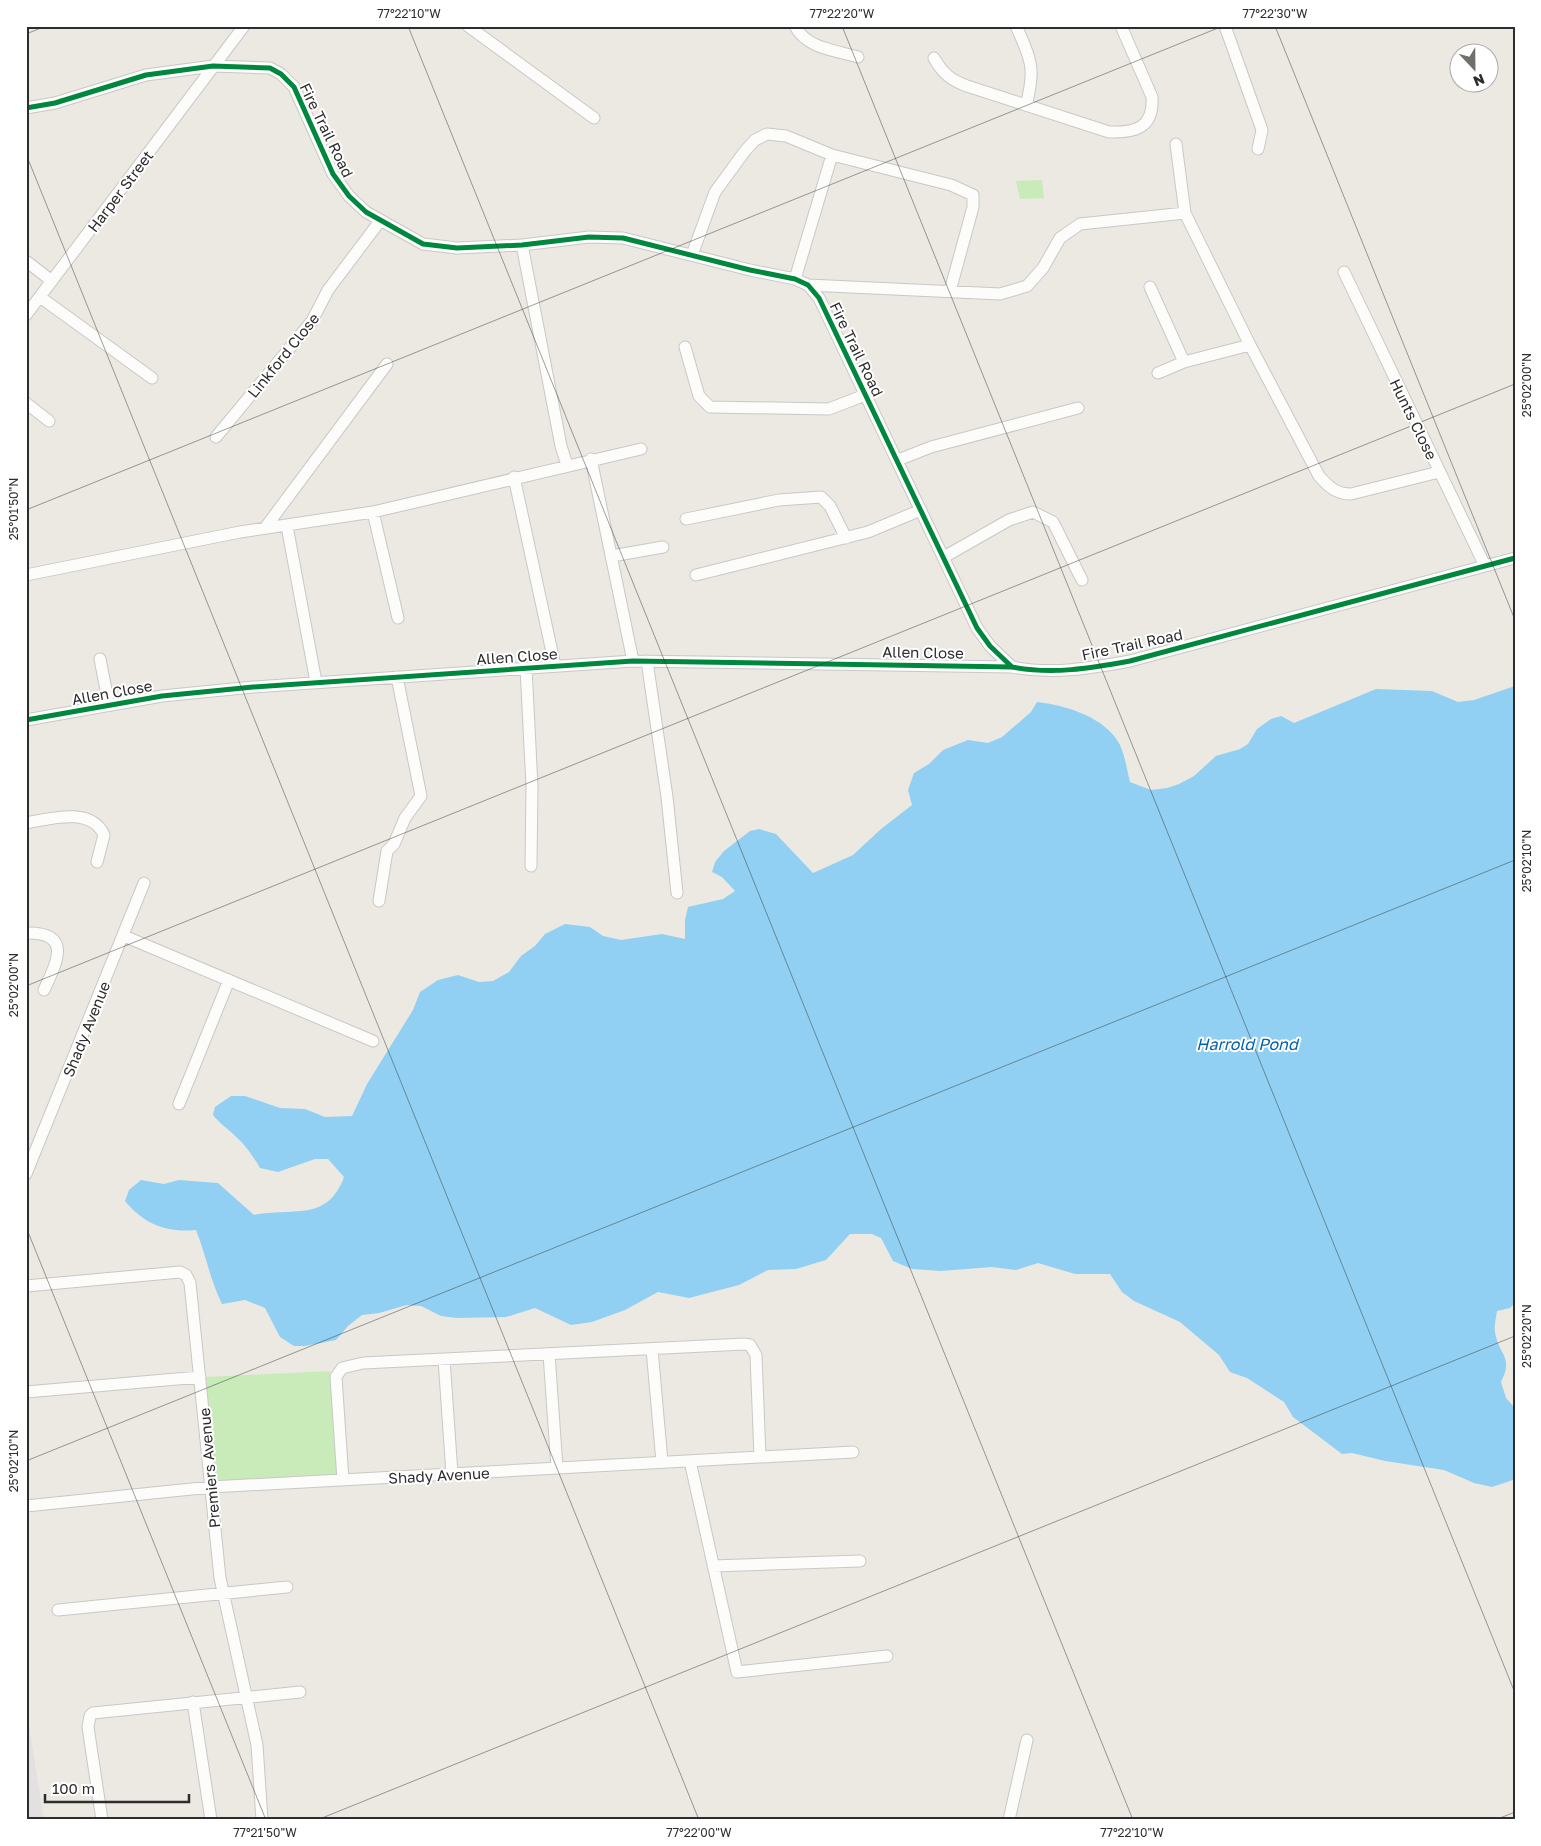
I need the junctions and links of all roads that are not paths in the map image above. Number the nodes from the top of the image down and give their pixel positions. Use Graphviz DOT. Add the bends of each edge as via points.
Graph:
graph roads {
  1 [pos="244,26"];
  2 [pos="468,26"];
  3 [pos="795,26"];
  4 [pos="1016,26"];
  5 [pos="1120,26"];
  6 [pos="1225,26"];
  7 [pos="858,56"];
  8 [pos="934,58"];
  9 [pos="213,66"];
  10 [pos="1026,105"];
  11 [pos="26,108"];
  12 [pos="594,118"];
  13 [pos="1176,144"];
  14 [pos="1258,149"];
  15 [pos="832,155"];
  16 [pos="1185,213"];
  17 [pos="380,221"];
  18 [pos="522,244"];
  19 [pos="692,255"];
  20 [pos="26,261"];
  21 [pos="1344,272"];
  22 [pos="795,279"];
  23 [pos="52,281"];
  24 [pos="808,285"];
  25 [pos="1150,287"];
  26 [pos="950,291"];
  27 [pos="40,297"];
  28 [pos="26,315"];
  29 [pos="1250,345"];
  30 [pos="685,347"];
  31 [pos="1184,362"];
  32 [pos="387,364"];
  33 [pos="1158,373"];
  34 [pos="152,378"];
  35 [pos="865,395"];
  36 [pos="26,403"];
  37 [pos="1078,408"];
  38 [pos="49,421"];
  39 [pos="216,437"];
  40 [pos="641,449"];
  41 [pos="591,459"];
  42 [pos="898,460"];
  43 [pos="567,465"];
  44 [pos="1440,472"];
  45 [pos="514,478"];
  46 [pos="921,510"];
  47 [pos="373,512"];
  48 [pos="686,519"];
  49 [pos="287,526"];
  50 [pos="265,528"];
  51 [pos="846,538"];
  52 [pos="663,547"];
  53 [pos="612,556"];
  54 [pos="944,558"];
  55 [pos="1515,558"];
  56 [pos="1485,566"];
  57 [pos="26,575"];
  58 [pos="696,575"];
  59 [pos="1082,580"];
  60 [pos="398,618"];
  61 [pos="100,659"];
  62 [pos="633,661"];
  63 [pos="647,661"];
  64 [pos="555,666"];
  65 [pos="1012,667"];
  66 [pos="526,668"];
  67 [pos="396,677"];
  68 [pos="316,682"];
  69 [pos="109,705"];
  70 [pos="26,720"];
  71 [pos="26,823"];
  72 [pos="97,862"];
  73 [pos="531,866"];
  74 [pos="144,884"];
  75 [pos="677,893"];
  76 [pos="379,901"];
  77 [pos="26,933"];
  78 [pos="124,936"];
  79 [pos="229,980"];
  80 [pos="44,990"];
  81 [pos="373,1041"];
  82 [pos="179,1104"];
  83 [pos="26,1174"];
  84 [pos="26,1286"];
  85 [pos="652,1348"];
  86 [pos="549,1354"];
  87 [pos="444,1359"];
  88 [pos="200,1377"];
  89 [pos="26,1392"];
  90 [pos="853,1452"];
  91 [pos="760,1457"];
  92 [pos="690,1461"];
  93 [pos="662,1462"];
  94 [pos="557,1468"];
  95 [pos="452,1474"];
  96 [pos="343,1480"];
  97 [pos="211,1487"];
  98 [pos="26,1506"];
  99 [pos="860,1561"];
  100 [pos="713,1566"];
  101 [pos="287,1587"];
  102 [pos="223,1594"];
  103 [pos="58,1610"];
  104 [pos="887,1656"];
  105 [pos="300,1692"];
  106 [pos="248,1697"];
  107 [pos="192,1702"];
  108 [pos="1027,1740"];
  109 [pos="102,1820"];
  110 [pos="211,1820"];
  111 [pos="262,1820"];
  112 [pos="1008,1820"];
  1 -- 9 [label="street, Harper Street"];
  2 -- 12 [label="street"];
  3 -- 7 [label="street" via="812,44"];
  4 -- 10 [label="street" via="1032,61 1031,87"];
  5 -- 10 [label="street" via="1152,97 1152,110 1145,122 1132,132 1109,132"];
  6 -- 14 [label="street" via="1262,130"];
  8 -- 10 [label="street" via="951,80"];
  9 -- 11 [label="street, Fire Trail Road" via="146,75 55,103"];
  9 -- 17 [label="street, Fire Trail Road" via="270,68 285,78 300,99 337,181 355,203"];
  9 -- 23 [label="street, Harper Street"];
  13 -- 16 [label="street"];
  15 -- 19 [label="street" via="786,136 767,134 754,140 715,192"];
  15 -- 22 [label="street"];
  15 -- 26 [label="street" via="951,185 973,195 973,207"];
  16 -- 26 [label="street" via="1080,224 1060,238 1043,268 1027,286 1000,294"];
  16 -- 29 [label="street"];
  17 -- 18 [label="street, Fire Trail Road" via="422,244 433,246 457,248"];
  17 -- 39 [label="street, Linkford Close" via="328,290 312,321"];
  18 -- 19 [label="street, Fire Trail Road" via="606,236"];
  18 -- 43 [label="street"];
  19 -- 22 [label="street, Fire Trail Road"];
  20 -- 23 [label="street"];
  21 -- 44 [label="street, Hunts Close"];
  22 -- 24 [label="street, Fire Trail Road"];
  23 -- 27 [label="street, Harper Street"];
  24 -- 26 [label="street"];
  24 -- 35 [label="street, Fire Trail Road" via="819,298"];
  25 -- 31 [label="street"];
  27 -- 28 [label="street, Harper Street"];
  27 -- 34 [label="street"];
  29 -- 31 [label="street"];
  29 -- 44 [label="street" via="1319,476 1328,487 1341,494 1351,494"];
  30 -- 35 [label="street" via="699,396 710,407 829,409"];
  31 -- 33 [label="street"];
  32 -- 50 [label="street"];
  35 -- 42 [label="street, Fire Trail Road"];
  36 -- 38 [label="street"];
  37 -- 42 [label="street" via="931,447"];
  40 -- 41 [label="street"];
  41 -- 43 [label="street"];
  41 -- 53 [label="street"];
  42 -- 46 [label="street, Fire Trail Road"];
  43 -- 45 [label="street"];
  44 -- 56 [label="street, Hunts Close"];
  45 -- 47 [label="street"];
  45 -- 64 [label="street"];
  46 -- 51 [label="street"];
  46 -- 54 [label="street, Fire Trail Road"];
  47 -- 49 [label="street"];
  47 -- 60 [label="street"];
  48 -- 51 [label="street" via="779,500 821,497 830,506"];
  49 -- 50 [label="street"];
  49 -- 68 [label="street"];
  50 -- 57 [label="street"];
  51 -- 58 [label="street"];
  52 -- 53 [label="street"];
  53 -- 62 [label="street"];
  54 -- 59 [label="street" via="1009,520 1033,512 1053,522"];
  54 -- 65 [label="street, Fire Trail Road" via="977,628"];
  55 -- 56 [label="street, Fire Trail Road"];
  56 -- 65 [label="street, Fire Trail Road" via="1089,669 1032,671"];
  61 -- 69 [label="street"];
  62 -- 63 [label="street, Allen Close"];
  62 -- 64 [label="street, Allen Close"];
  63 -- 65 [label="street, Allen Close"];
  63 -- 75 [label="street"];
  64 -- 66 [label="street, Allen Close"];
  66 -- 67 [label="street, Allen Close"];
  66 -- 73 [label="street" via="532,786"];
  67 -- 68 [label="street, Allen Close"];
  67 -- 76 [label="street" via="421,796 387,851"];
  68 -- 69 [label="street, Allen Close" via="162,696"];
  69 -- 70 [label="street, Allen Close"];
  71 -- 72 [label="street" via="73,816 94,823 104,835"];
  74 -- 78 [label="street, Shady Avenue"];
  77 -- 80 [label="street" via="49,936 58,945 56,965"];
  78 -- 79 [label="street"];
  78 -- 83 [label="street, Shady Avenue"];
  79 -- 81 [label="street"];
  79 -- 82 [label="street"];
  84 -- 88 [label="street, Premiers Avenue" via="184,1273 193,1295"];
  85 -- 86 [label="street"];
  85 -- 91 [label="street" via="744,1344 754,1350"];
  85 -- 93 [label="street"];
  86 -- 87 [label="street"];
  86 -- 94 [label="street"];
  87 -- 95 [label="street"];
  87 -- 96 [label="street" via="363,1363 338,1371"];
  88 -- 89 [label="street"];
  88 -- 97 [label="street, Premiers Avenue"];
  90 -- 91 [label="street, Shady Avenue"];
  91 -- 92 [label="street, Shady Avenue"];
  92 -- 93 [label="street, Shady Avenue"];
  92 -- 100 [label="street"];
  93 -- 94 [label="street, Shady Avenue"];
  94 -- 95 [label="street, Shady Avenue"];
  95 -- 96 [label="street, Shady Avenue"];
  96 -- 97 [label="street, Shady Avenue"];
  97 -- 98 [label="street, Shady Avenue"];
  97 -- 102 [label="street, Premiers Avenue"];
  99 -- 100 [label="street"];
  100 -- 104 [label="street" via="737,1672"];
  101 -- 102 [label="street"];
  102 -- 103 [label="street"];
  102 -- 106 [label="street, Premiers Avenue"];
  105 -- 106 [label="street"];
  106 -- 107 [label="street"];
  106 -- 111 [label="street, Premiers Avenue" via="257,1745"];
  107 -- 109 [label="street" via="98,1711 90,1716 88,1727"];
  107 -- 110 [label="street"];
  108 -- 112 [label="street"];
}
